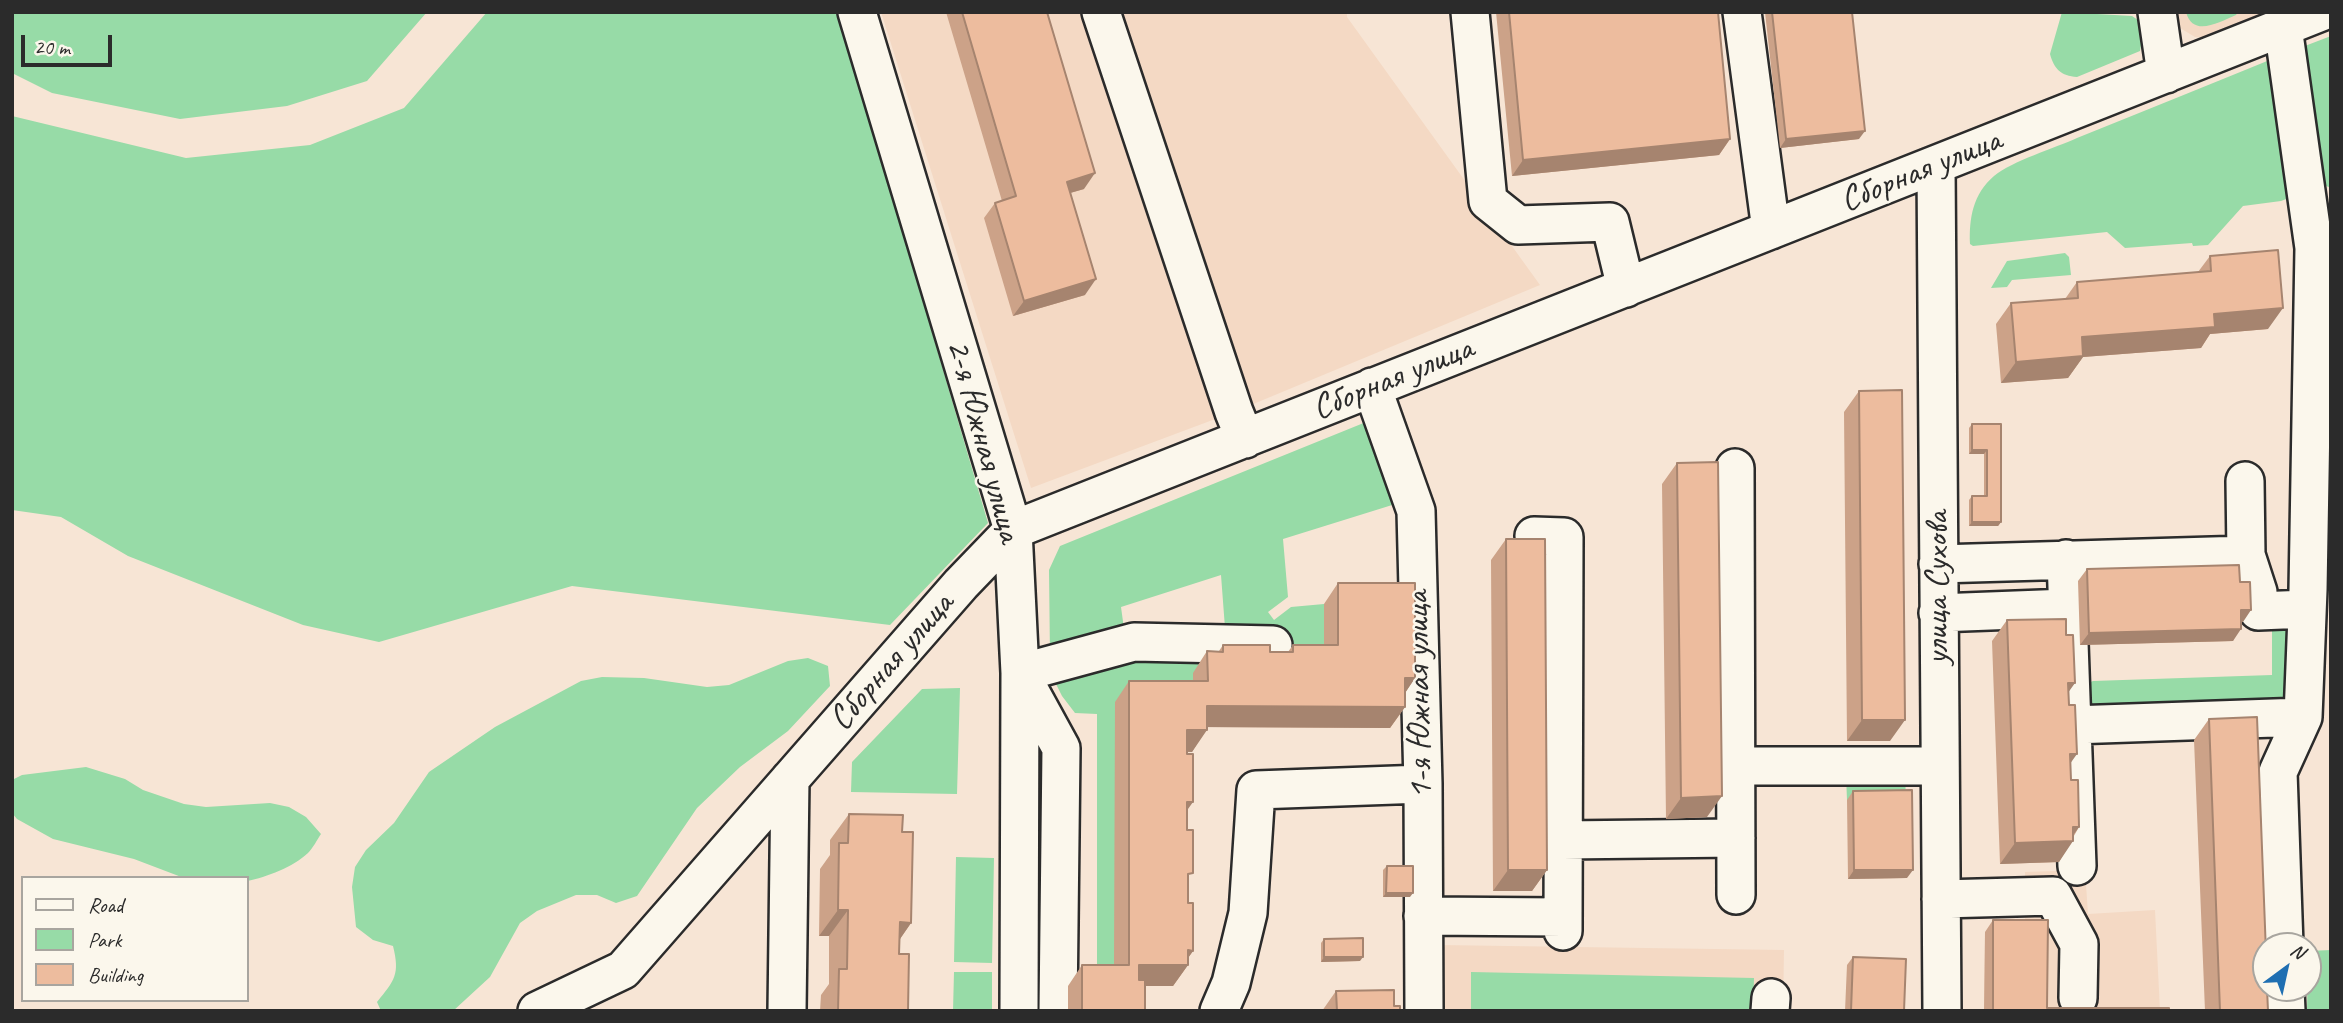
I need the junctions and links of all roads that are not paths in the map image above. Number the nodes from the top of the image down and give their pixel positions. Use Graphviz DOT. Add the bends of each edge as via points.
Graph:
graph roads {
  1 [pos="857,12"];
  2 [pos="1101,12"];
  3 [pos="1470,12"];
  4 [pos="1742,12"];
  5 [pos="2157,12"];
  6 [pos="2321,12"];
  7 [pos="2275,23"];
  8 [pos="2166,74"];
  9 [pos="1937,165"];
  10 [pos="1771,230"];
  11 [pos="1626,288"];
  12 [pos="2322,309"];
  13 [pos="2312,375"];
  14 [pos="1372,387"];
  15 [pos="2331,406"];
  16 [pos="1245,439"];
  17 [pos="1735,468"];
  18 [pos="2245,481"];
  19 [pos="1013,530"];
  20 [pos="1534,537"];
  21 [pos="2246,555"];
  22 [pos="2066,559"];
  23 [pos="1938,564"];
  24 [pos="2068,608"];
  25 [pos="2307,609"];
  26 [pos="1938,613"];
  27 [pos="1273,645"];
  28 [pos="1020,673"];
  29 [pos="2303,717"];
  30 [pos="2072,725"];
  31 [pos="1735,766"];
  32 [pos="1939,766"];
  33 [pos="790,779"];
  34 [pos="1423,784"];
  35 [pos="1736,838"];
  36 [pos="1563,840"];
  37 [pos="2077,866"];
  38 [pos="1736,895"];
  39 [pos="1941,899"];
  40 [pos="1423,916"];
  41 [pos="2284,932"];
  42 [pos="2078,998"];
  43 [pos="1414,999"];
  44 [pos="548,1008"];
  45 [pos="787,1011"];
  46 [pos="1019,1011"];
  47 [pos="1058,1011"];
  48 [pos="1219,1011"];
  49 [pos="1942,1011"];
  1 -- 19 [label="street, 2-я Южная улица"];
  2 -- 16 [label="street"];
  3 -- 11 [label="street" via="1488,201 1518,225 1610,222"];
  4 -- 10 [label="street"];
  5 -- 8 [label="street"];
  6 -- 7 [label="street, Сборная улица"];
  7 -- 8 [label="street, Сборная улица"];
  7 -- 12 [label="street"];
  8 -- 9 [label="street, Сборная улица"];
  9 -- 10 [label="street, Сборная улица"];
  9 -- 23 [label="street, улица Сухова"];
  10 -- 11 [label="street, Сборная улица"];
  11 -- 14 [label="street, Сборная улица"];
  12 -- 13 [label="street"];
  13 -- 15 [label="street"];
  13 -- 25 [label="street"];
  14 -- 16 [label="street, Сборная улица"];
  14 -- 34 [label="street, 1-я Южная улица" via="1416,511"];
  16 -- 19 [label="street, Сборная улица"];
  17 -- 31 [label="street"];
  18 -- 21 [label="street"];
  19 -- 28 [label="street, 2-я Южная улица"];
  19 -- 33 [label="street, Сборная улица"];
  20 -- 36 [label="street" via="1564,537"];
  21 -- 22 [label="street"];
  21 -- 25 [label="street" via="2258,592 2258,611"];
  22 -- 23 [label="street"];
  22 -- 24 [label="street"];
  23 -- 26 [label="street, улица Сухова"];
  24 -- 26 [label="street"];
  24 -- 30 [label="street"];
  25 -- 29 [label="street"];
  26 -- 32 [label="street, улица Сухова"];
  27 -- 28 [label="street" via="1134,642"];
  28 -- 46 [label="street, 2-я Южная улица"];
  28 -- 47 [label="street" via="1060,748"];
  29 -- 30 [label="street"];
  29 -- 41 [label="street" via="2278,772"];
  30 -- 37 [label="street"];
  31 -- 32 [label="street"];
  31 -- 35 [label="street"];
  32 -- 39 [label="street, улица Сухова"];
  33 -- 44 [label="street, Сборная улица" via="622,970"];
  33 -- 45 [label="street"];
  34 -- 40 [label="street, 1-я Южная улица"];
  34 -- 48 [label="street" via="1256,790 1248,913 1231,983"];
  35 -- 36 [label="street"];
  35 -- 38 [label="street"];
  36 -- 40 [label="street" via="1563,924"];
  39 -- 42 [label="street" via="2053,897 2079,944"];
  39 -- 49 [label="street, улица Сухова"];
  40 -- 43 [label="street, 1-я Южная улица"];
}
